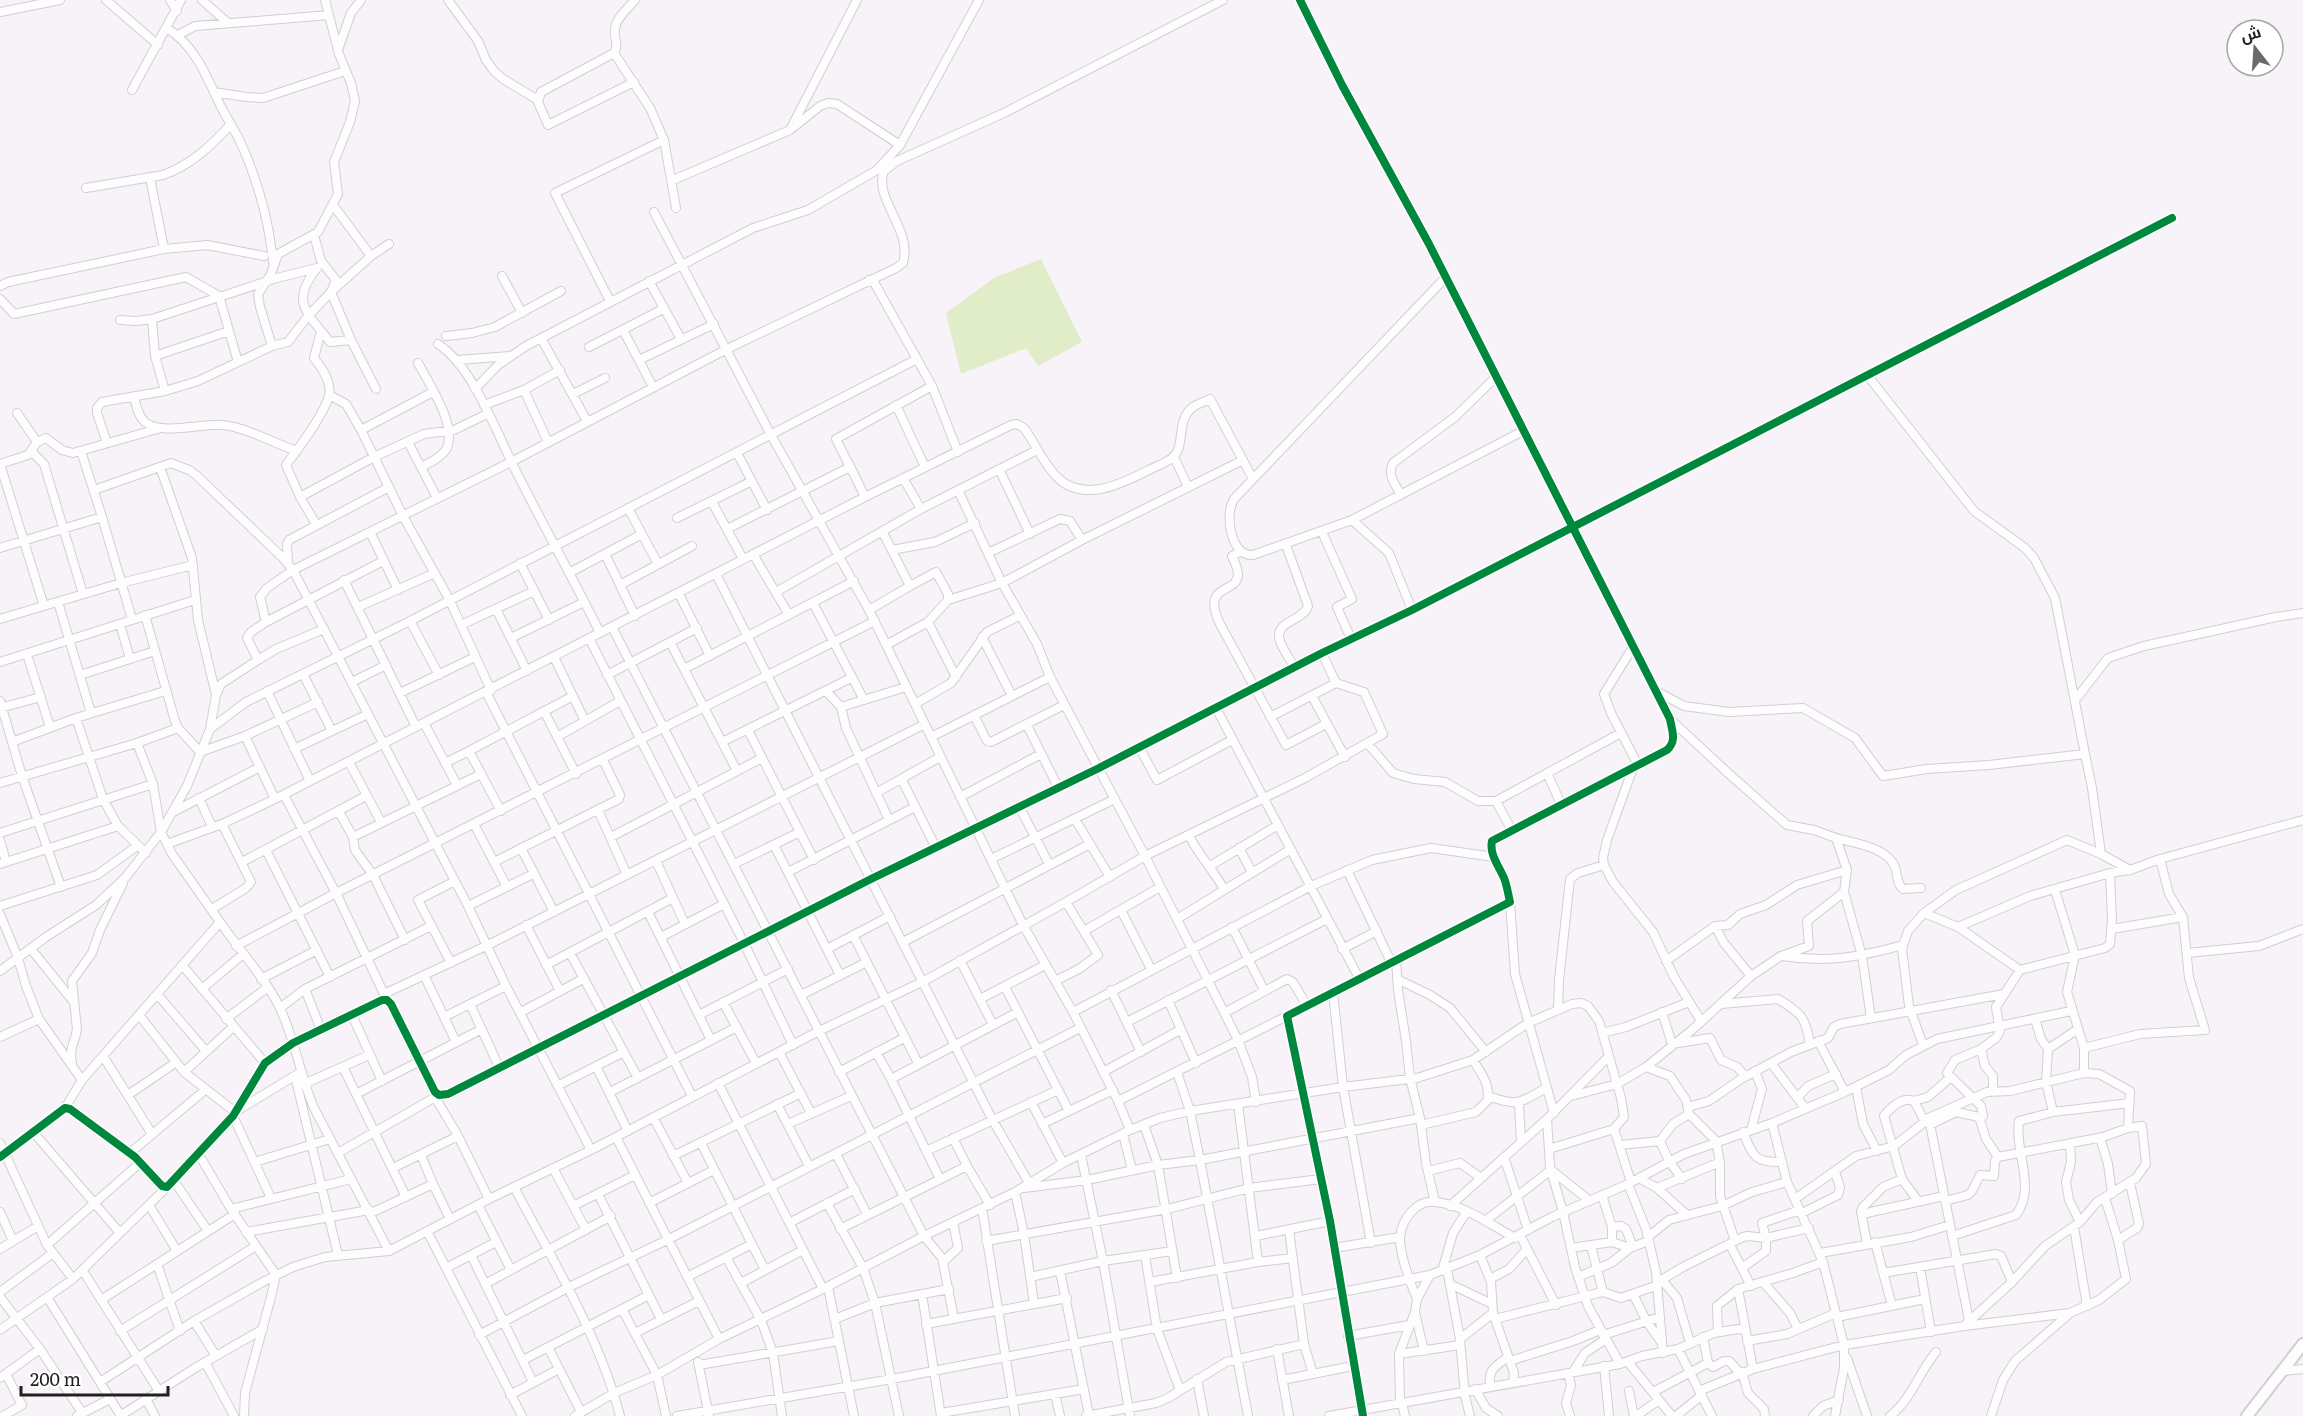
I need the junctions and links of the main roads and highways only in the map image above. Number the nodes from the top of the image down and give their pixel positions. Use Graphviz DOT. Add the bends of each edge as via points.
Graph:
graph roads {
  1 [pos="2303,1344"];
  2 [pos="2247,1416"];
  1 -- 2 [label="highway"];
}
